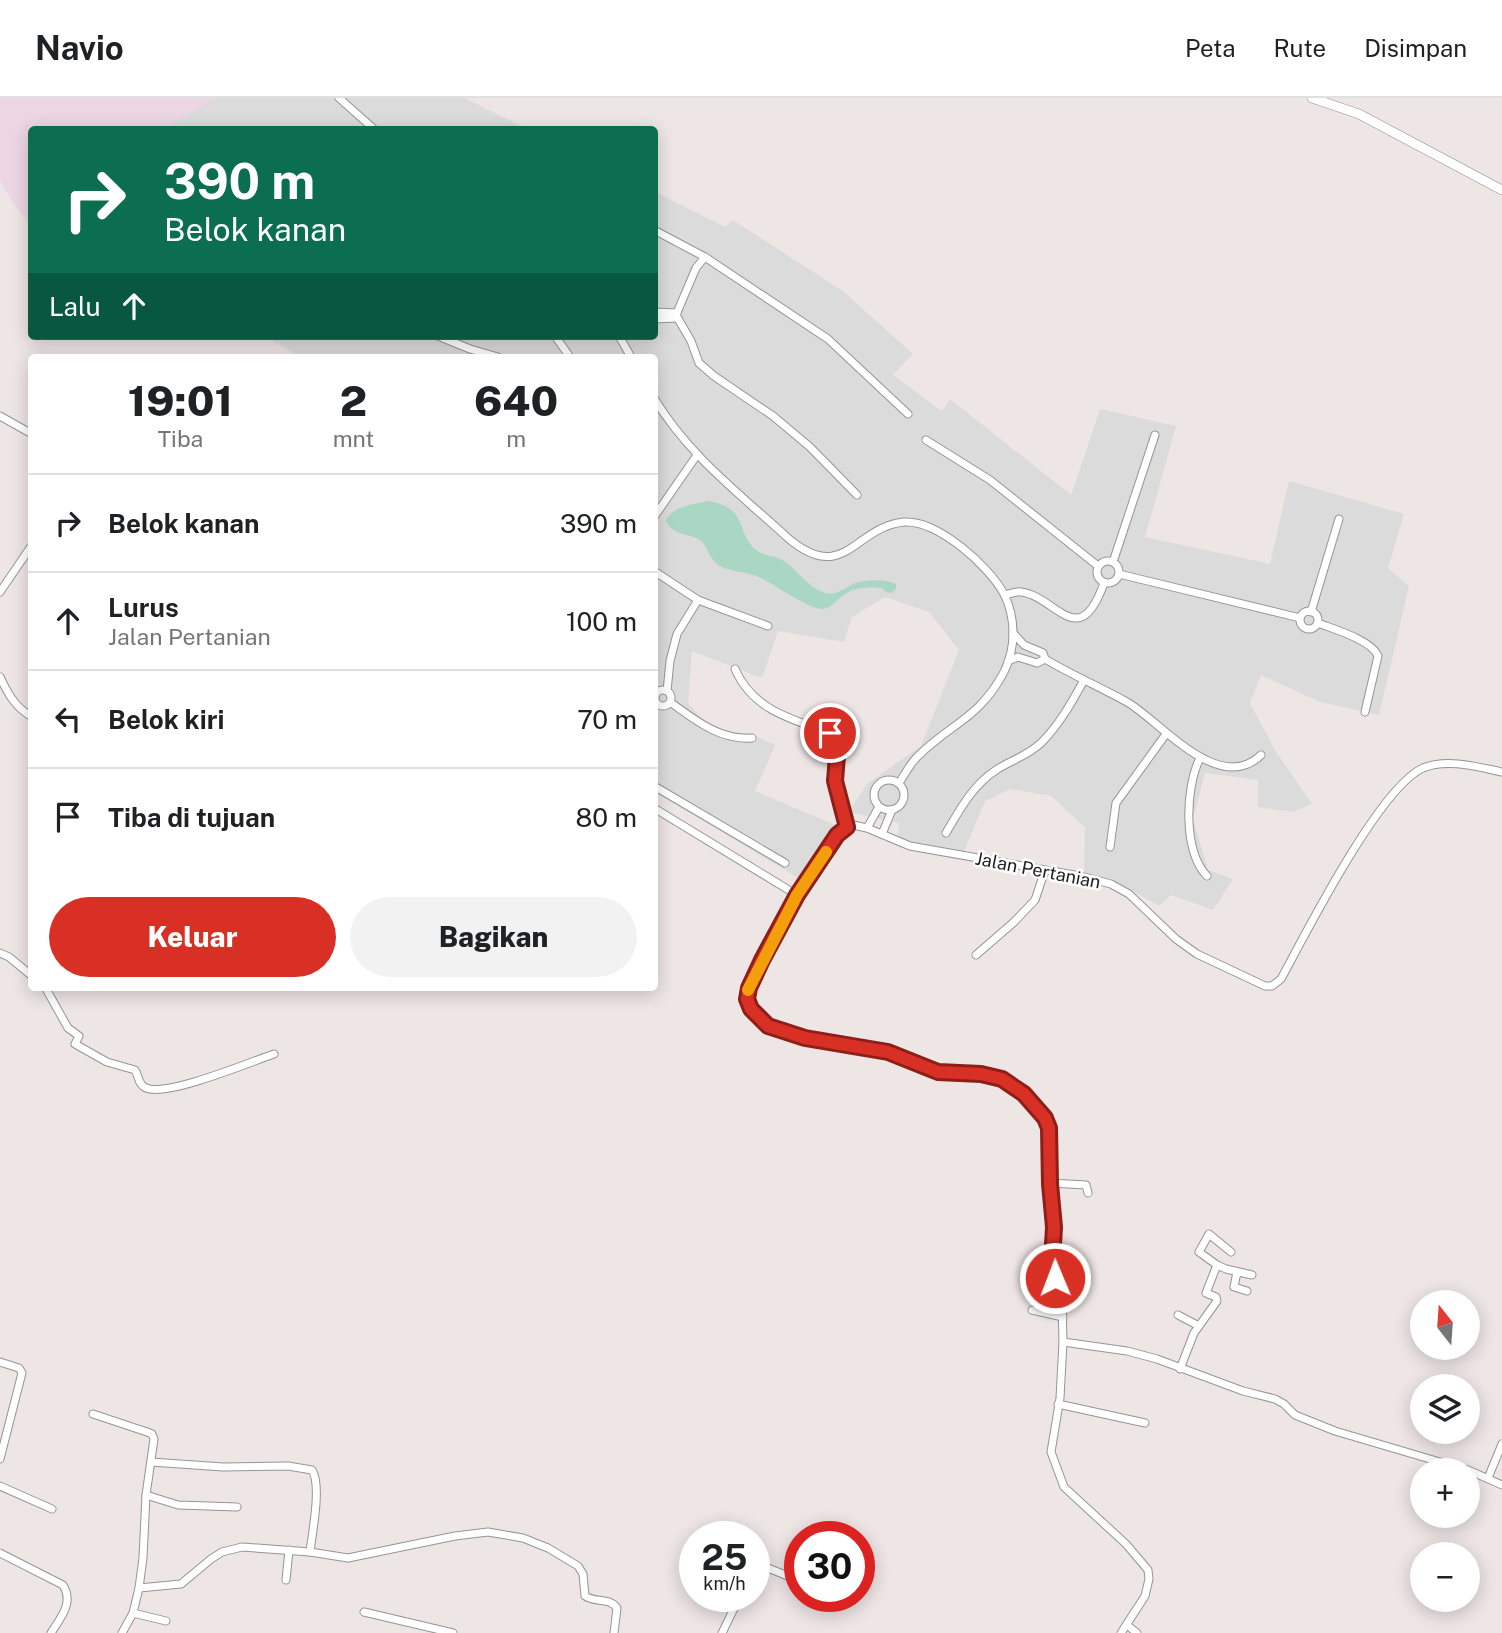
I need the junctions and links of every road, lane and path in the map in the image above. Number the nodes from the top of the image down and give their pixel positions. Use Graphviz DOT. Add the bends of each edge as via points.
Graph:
graph roads {
  1 [pos="340,98"];
  2 [pos="1312,98"];
  3 [pos="372,126"];
  4 [pos="1502,190"];
  5 [pos="658,232"];
  6 [pos="705,257"];
  7 [pos="658,313"];
  8 [pos="677,315"];
  9 [pos="658,318"];
  10 [pos="448,340"];
  11 [pos="488,354"];
  12 [pos="658,404"];
  13 [pos="908,414"];
  14 [pos="0,416"];
  15 [pos="28,432"];
  16 [pos="1155,435"];
  17 [pos="926,440"];
  18 [pos="697,455"];
  19 [pos="857,495"];
  20 [pos="658,511"];
  21 [pos="1339,519"];
  22 [pos="28,551"];
  23 [pos="1114,562"];
  24 [pos="1098,566"];
  25 [pos="1119,574"];
  26 [pos="658,575"];
  27 [pos="1104,583"];
  28 [pos="0,592"];
  29 [pos="1005,595"];
  30 [pos="698,600"];
  31 [pos="1311,611"];
  32 [pos="1300,618"];
  33 [pos="1318,622"];
  34 [pos="768,626"];
  35 [pos="1012,633"];
  36 [pos="1045,659"];
  37 [pos="1008,662"];
  38 [pos="735,669"];
  39 [pos="0,677"];
  40 [pos="1084,680"];
  41 [pos="667,691"];
  42 [pos="658,693"];
  43 [pos="670,702"];
  44 [pos="658,707"];
  45 [pos="1365,712"];
  46 [pos="28,714"];
  47 [pos="1166,734"];
  48 [pos="752,738"];
  49 [pos="1261,755"];
  50 [pos="1200,758"];
  51 [pos="1502,772"];
  52 [pos="899,783"];
  53 [pos="658,788"];
  54 [pos="879,807"];
  55 [pos="658,810"];
  56 [pos="892,810"];
  57 [pos="847,827"];
  58 [pos="867,828"];
  59 [pos="946,833"];
  60 [pos="882,834"];
  61 [pos="1110,847"];
  62 [pos="785,863"];
  63 [pos="1045,870"];
  64 [pos="1207,877"];
  65 [pos="797,895"];
  66 [pos="0,953"];
  67 [pos="976,955"];
  68 [pos="28,973"];
  69 [pos="47,991"];
  70 [pos="274,1054"];
  71 [pos="1050,1184"];
  72 [pos="1088,1193"];
  73 [pos="1231,1252"];
  74 [pos="1217,1265"];
  75 [pos="1237,1272"];
  76 [pos="1252,1275"];
  77 [pos="1247,1291"];
  78 [pos="1032,1310"];
  79 [pos="1178,1315"];
  80 [pos="1063,1317"];
  81 [pos="1199,1326"];
  82 [pos="1063,1342"];
  83 [pos="0,1362"];
  84 [pos="1180,1369"];
  85 [pos="1058,1404"];
  86 [pos="93,1414"];
  87 [pos="1144,1423"];
  88 [pos="1502,1444"];
  89 [pos="1427,1458"];
  90 [pos="0,1459"];
  91 [pos="151,1462"];
  92 [pos="1480,1475"];
  93 [pos="1488,1478"];
  94 [pos="1502,1485"];
  95 [pos="0,1486"];
  96 [pos="146,1495"];
  97 [pos="237,1507"];
  98 [pos="52,1509"];
  99 [pos="289,1550"];
  100 [pos="310,1552"];
  101 [pos="0,1553"];
  102 [pos="286,1580"];
  103 [pos="139,1588"];
  104 [pos="363,1612"];
  105 [pos="732,1612"];
  106 [pos="133,1613"];
  107 [pos="166,1621"];
  108 [pos="1127,1625"];
  109 [pos="51,1633"];
  110 [pos="122,1633"];
  111 [pos="453,1633"];
  112 [pos="614,1633"];
  113 [pos="722,1633"];
  114 [pos="1121,1633"];
  115 [pos="1137,1633"];
  1 -- 3 [label="street"];
  2 -- 4 [label="street" via="1359,114"];
  5 -- 6 [label="street"];
  6 -- 8 [label="street"];
  6 -- 13 [label="street" via="828,340"];
  7 -- 8 [label="street"];
  8 -- 9 [label="street"];
  8 -- 19 [label="street" via="699,363 773,416"];
  10 -- 11 [label="street"];
  12 -- 18 [label="street"];
  14 -- 15 [label="street"];
  16 -- 23 [label="street"];
  17 -- 24 [label="street" via="990,480"];
  18 -- 20 [label="street"];
  18 -- 29 [label="street" via="806,551 831,557 890,526 904,522 929,527 969,554"];
  21 -- 31 [label="street"];
  22 -- 28 [label="street"];
  23 -- 24 [label="street" via="1107,560"];
  23 -- 25 [label="street"];
  24 -- 27 [label="street" via="1098,578"];
  25 -- 27 [label="street" via="1115,581"];
  25 -- 32 [label="street"];
  26 -- 30 [label="street"];
  27 -- 29 [label="street" via="1096,603 1076,617 1063,615 1026,593"];
  29 -- 35 [label="street"];
  30 -- 34 [label="street"];
  30 -- 41 [label="street" via="677,634"];
  31 -- 32 [label="street"];
  31 -- 33 [label="street"];
  32 -- 33 [label="street" via="1307,629"];
  33 -- 45 [label="street" via="1376,651"];
  35 -- 36 [label="street"];
  35 -- 37 [label="street"];
  36 -- 37 [label="street" via="1037,663 1018,657"];
  36 -- 40 [label="street"];
  37 -- 52 [label="street" via="982,705 919,754"];
  38 -- 57 [label="street" via="742,684 765,707 837,739 835,781"];
  39 -- 46 [label="street" via="14,702"];
  40 -- 47 [label="street" via="1144,713"];
  40 -- 59 [label="street" via="1043,741 984,780"];
  41 -- 42 [label="street"];
  41 -- 43 [label="street"];
  43 -- 44 [label="street"];
  43 -- 48 [label="street" via="718,733"];
  47 -- 50 [label="street"];
  47 -- 61 [label="street" via="1116,803"];
  49 -- 50 [label="street" via="1254,763 1228,766"];
  50 -- 64 [label="street" via="1193,772 1187,822 1200,870"];
  51 -- 63 [label="street, Jalan Pertanian" via="1445,764 1420,770 1405,781 1376,817 1281,979 1272,986 1197,954 1119,888"];
  52 -- 54 [label="street" via="886,780 876,787"];
  52 -- 56 [label="street" via="904,799"];
  53 -- 62 [label="street"];
  54 -- 56 [label="street"];
  54 -- 58 [label="street"];
  55 -- 65 [label="street"];
  56 -- 60 [label="street"];
  57 -- 58 [label="street, Jalan Pertanian"];
  57 -- 65 [label="street"];
  58 -- 60 [label="street, Jalan Pertanian"];
  60 -- 63 [label="street, Jalan Pertanian" via="910,846"];
  63 -- 67 [label="street" via="1035,900"];
  65 -- 71 [label="street" via="749,988 747,999 758,1018 805,1038 888,1052 938,1072 1002,1079 1024,1094 1045,1118"];
  66 -- 68 [label="street"];
  69 -- 70 [label="street" via="68,1028 79,1036 75,1044 107,1062 135,1070 146,1088 177,1087"];
  71 -- 72 [label="street" via="1086,1185"];
  71 -- 80 [label="street" via="1052,1262"];
  73 -- 74 [label="street" via="1209,1234 1199,1252"];
  74 -- 75 [label="street"];
  74 -- 81 [label="street" via="1206,1293 1217,1301"];
  75 -- 76 [label="street"];
  75 -- 77 [label="street" via="1234,1287"];
  78 -- 80 [label="street"];
  79 -- 81 [label="street"];
  80 -- 82 [label="street"];
  81 -- 84 [label="street"];
  82 -- 84 [label="street" via="1133,1352"];
  82 -- 85 [label="street"];
  83 -- 90 [label="street" via="22,1373"];
  84 -- 89 [label="street" via="1275,1399 1295,1415 1335,1431"];
  85 -- 87 [label="street"];
  85 -- 108 [label="street" via="1051,1452 1064,1487 1148,1570 1145,1596"];
  86 -- 91 [label="street" via="152,1434"];
  88 -- 93 [label="street"];
  91 -- 96 [label="street"];
  91 -- 100 [label="street" via="288,1466 312,1471 316,1490"];
  92 -- 93 [label="street"];
  93 -- 94 [label="street"];
  95 -- 98 [label="street"];
  96 -- 97 [label="street" via="178,1505"];
  96 -- 103 [label="street"];
  99 -- 100 [label="street"];
  99 -- 102 [label="street"];
  99 -- 103 [label="street" via="242,1547 222,1552 181,1584"];
  100 -- 112 [label="street" via="348,1558 488,1532 523,1538 578,1566 585,1596 617,1608"];
  101 -- 109 [label="street" via="63,1585 68,1602"];
  103 -- 106 [label="street"];
  104 -- 111 [label="street"];
  105 -- 113 [label="street"];
  106 -- 107 [label="street"];
  106 -- 110 [label="street"];
  108 -- 114 [label="street"];
  108 -- 115 [label="street"];
}
